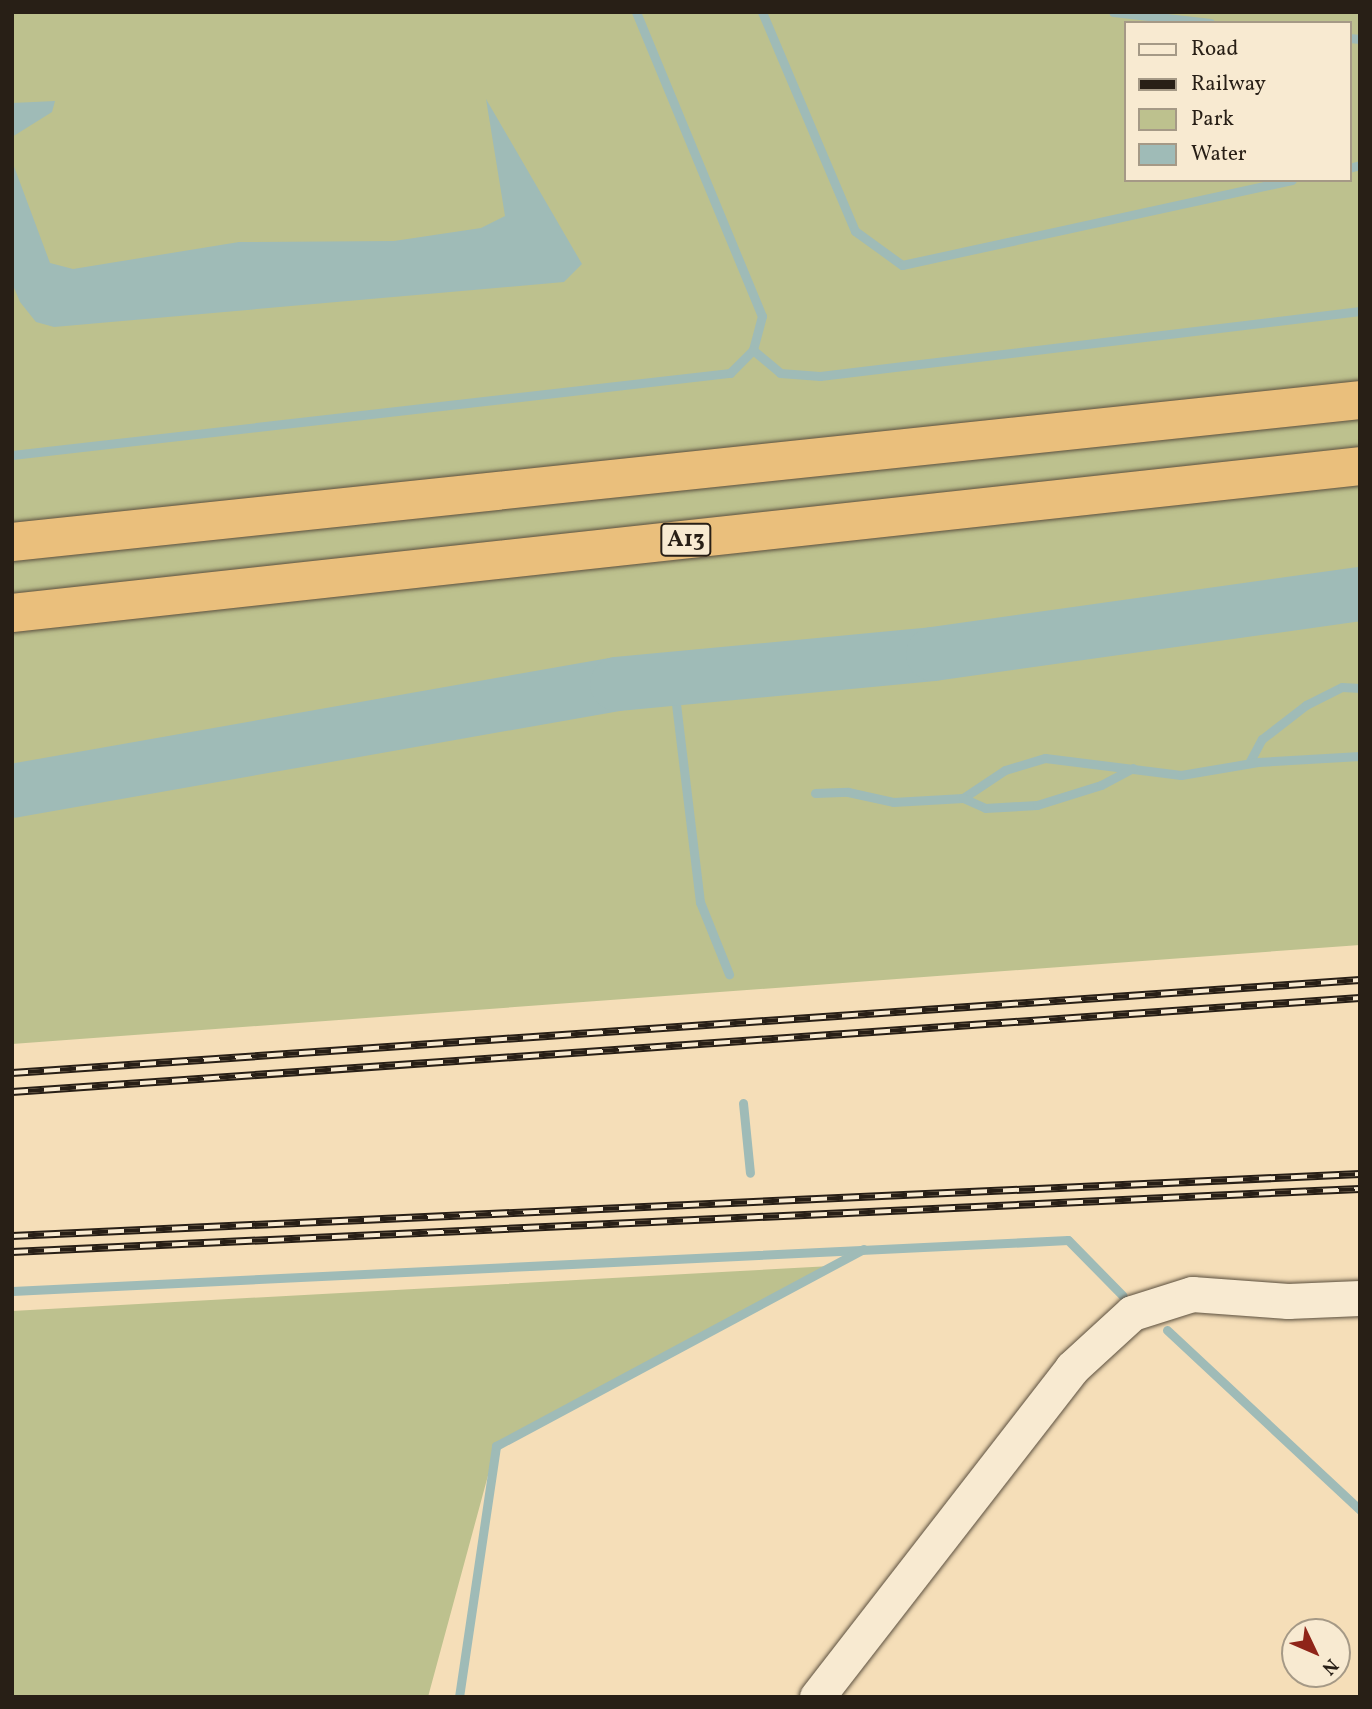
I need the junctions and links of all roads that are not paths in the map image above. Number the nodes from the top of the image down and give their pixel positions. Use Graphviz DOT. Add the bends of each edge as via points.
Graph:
graph roads {
  1 [pos="1360,400"];
  2 [pos="1360,466"];
  3 [pos="12,542"];
  4 [pos="12,613"];
  5 [pos="1360,1298"];
  6 [pos="817,1697"];
  1 -- 3 [label="highway"];
  2 -- 4 [label="highway, A13"];
  5 -- 6 [label="lane" via="1288,1301 1192,1294 1132,1313 1072,1368"];
}
